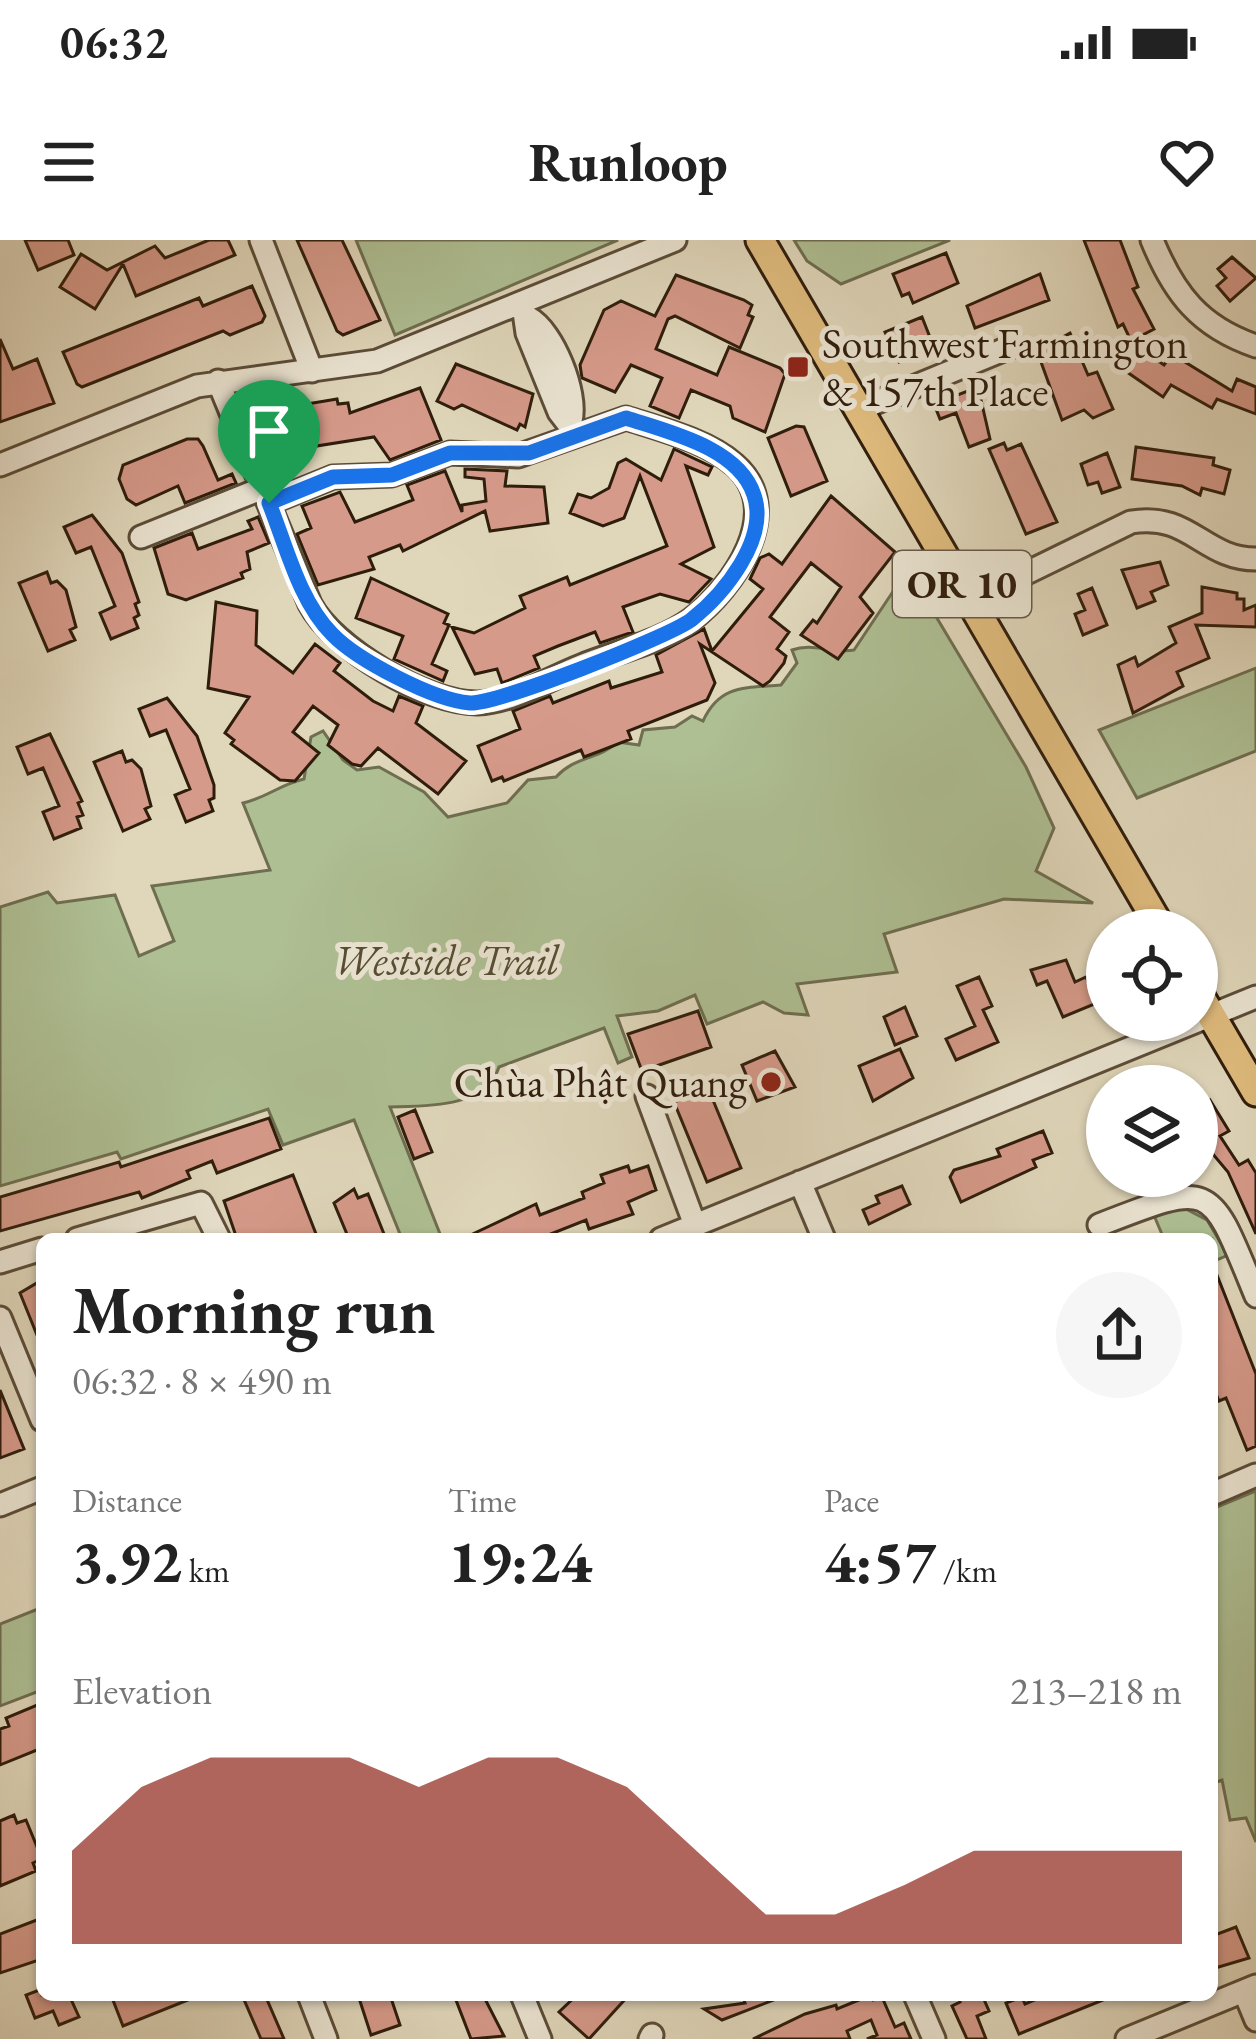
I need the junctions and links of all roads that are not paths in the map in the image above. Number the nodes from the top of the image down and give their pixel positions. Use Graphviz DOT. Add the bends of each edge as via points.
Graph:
graph roads {
  1 [pos="261,240"];
  2 [pos="675,240"];
  3 [pos="760,240"];
  4 [pos="1152,240"];
  5 [pos="526,311"];
  6 [pos="1013,346"];
  7 [pos="1256,346"];
  8 [pos="312,371"];
  9 [pos="218,381"];
  10 [pos="860,409"];
  11 [pos="573,427"];
  12 [pos="0,465"];
  13 [pos="266,495"];
  14 [pos="141,537"];
  15 [pos="1256,559"];
  16 [pos="970,600"];
  17 [pos="1150,909"];
  18 [pos="1256,997"];
  19 [pos="1218,1001"];
  20 [pos="1218,1027"];
  21 [pos="1118,1041"];
  22 [pos="1256,1092"];
  23 [pos="646,1096"];
  24 [pos="800,1182"];
  25 [pos="1150,1197"];
  26 [pos="1200,1197"];
  27 [pos="695,1225"];
  28 [pos="1099,1225"];
  29 [pos="98,1233"];
  30 [pos="216,1233"];
  31 [pos="676,1233"];
  32 [pos="821,1233"];
  33 [pos="36,1252"];
  34 [pos="0,1262"];
  35 [pos="1256,1296"];
  36 [pos="0,1318"];
  37 [pos="36,1405"];
  38 [pos="1256,1475"];
  39 [pos="36,1489"];
  40 [pos="1218,1491"];
  41 [pos="0,1504"];
  42 [pos="1250,1988"];
  43 [pos="311,2001"];
  44 [pos="524,2001"];
  45 [pos="918,2001"];
  46 [pos="1256,2020"];
  47 [pos="326,2039"];
  48 [pos="540,2039"];
  49 [pos="934,2039"];
  50 [pos="1127,2039"];
  1 -- 8 [label="street"];
  2 -- 5 [label="street"];
  3 -- 10 [label="main road, OR 10"];
  4 -- 7 [label="street" via="1197,315"];
  5 -- 8 [label="street" via="377,361"];
  5 -- 11 [label="street" via="542,326 575,405"];
  6 -- 10 [label="street"];
  8 -- 9 [label="street"];
  9 -- 12 [label="street"];
  9 -- 13 [label="street"];
  10 -- 16 [label="main road, OR 10"];
  11 -- 13 [label="street" via="518,456 450,453 392,475 333,477"];
  11 -- 13 [label="street" via="626,418 722,456 751,488 756,526 748,550 695,616 487,702 448,698 337,640 310,604"];
  13 -- 14 [label="street"];
  15 -- 16 [label="street" via="1236,559 1175,521 1153,518"];
  16 -- 17 [label="main road, OR 10"];
  18 -- 19 [label="street"];
  20 -- 22 [label="main road"];
  21 -- 24 [label="street"];
  23 -- 27 [label="street"];
  24 -- 27 [label="street"];
  24 -- 32 [label="street"];
  25 -- 28 [label="street"];
  26 -- 35 [label="street" via="1217,1213"];
  27 -- 31 [label="street"];
  29 -- 30 [label="street" via="201,1203"];
  33 -- 34 [label="street"];
  36 -- 37 [label="street"];
  38 -- 40 [label="street"];
  39 -- 41 [label="street"];
  42 -- 46 [label="street"];
  42 -- 50 [label="street"];
  43 -- 47 [label="street"];
  44 -- 48 [label="street"];
  45 -- 49 [label="street"];
}
